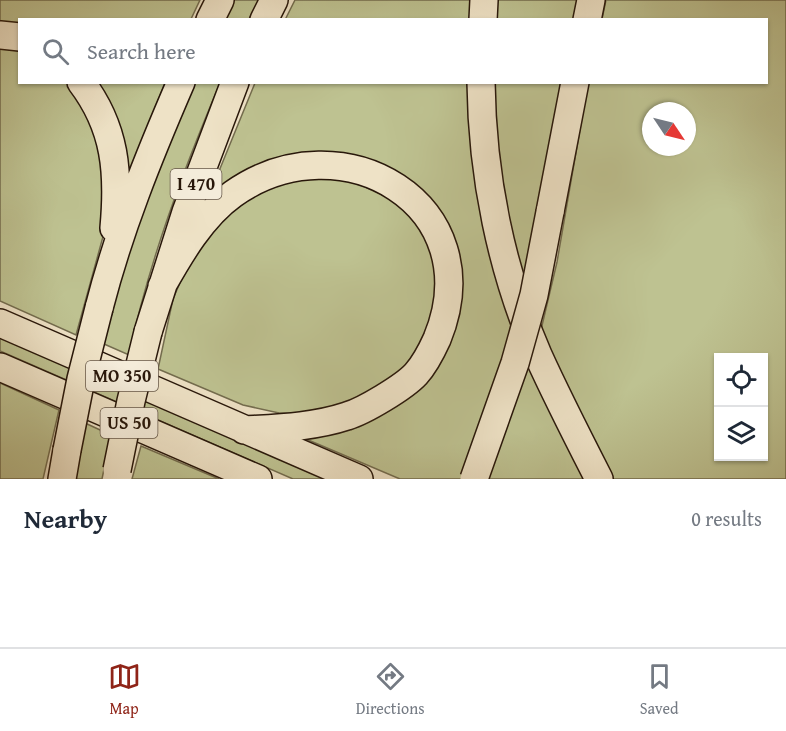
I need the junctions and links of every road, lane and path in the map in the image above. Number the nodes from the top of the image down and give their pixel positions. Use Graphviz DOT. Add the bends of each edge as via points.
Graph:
graph roads {
  1 [pos="220,0"];
  2 [pos="274,0"];
  3 [pos="484,0"];
  4 [pos="591,0"];
  5 [pos="211,18"];
  6 [pos="265,18"];
  7 [pos="483,18"];
  8 [pos="587,18"];
  9 [pos="0,35"];
  10 [pos="18,38"];
  11 [pos="82,84"];
  12 [pos="180,84"];
  13 [pos="234,84"];
  14 [pos="481,84"];
  15 [pos="575,84"];
  16 [pos="110,268"];
  17 [pos="162,286"];
  18 [pos="0,323"];
  19 [pos="0,368"];
  20 [pos="244,430"];
  21 [pos="116,474"];
  22 [pos="63,479"];
  23 [pos="258,479"];
  24 [pos="359,479"];
  25 [pos="474,479"];
  26 [pos="599,479"];
  1 -- 5 [label="highway"];
  2 -- 6 [label="highway"];
  3 -- 7 [label="highway"];
  4 -- 8 [label="highway"];
  9 -- 10 [label="highway"];
  11 -- 16 [label="highway" via="110,136 116,169"];
  12 -- 16 [label="highway, I 470"];
  13 -- 17 [label="highway, I 470"];
  14 -- 26 [label="highway" via="489,182 505,257 537,353"];
  15 -- 25 [label="highway, bridge" via="534,295"];
  16 -- 22 [label="highway, I 470, bridge" via="81,379"];
  17 -- 20 [label="highway" via="212,213 234,194 268,175 298,167 359,169 387,180 408,195 428,219 445,251 450,284 445,319 416,374 383,398 348,416 299,426"];
  17 -- 21 [label="highway, I 470, bridge"];
  18 -- 20 [label="highway, MO 350"];
  19 -- 23 [label="highway, US 50"];
  20 -- 24 [label="highway, MO 350"];
}
